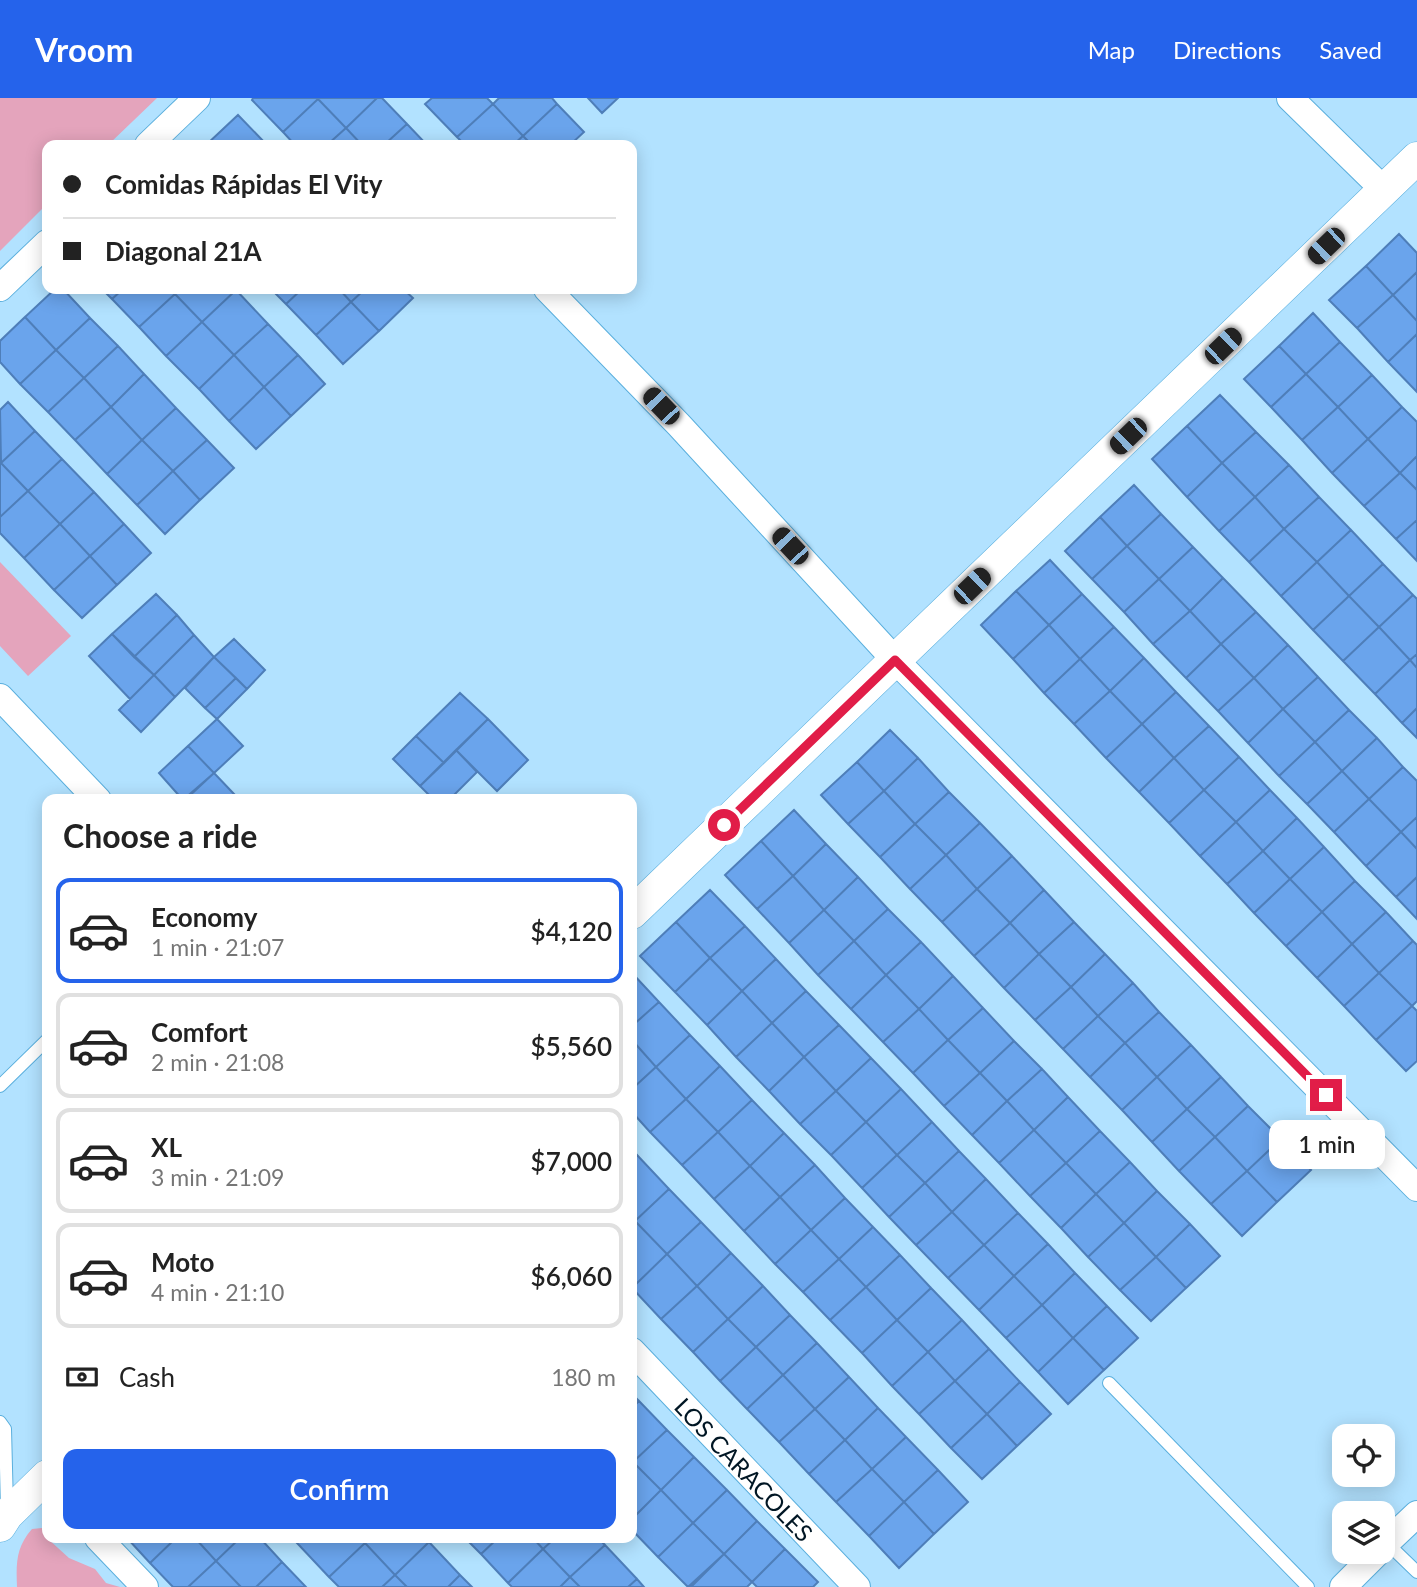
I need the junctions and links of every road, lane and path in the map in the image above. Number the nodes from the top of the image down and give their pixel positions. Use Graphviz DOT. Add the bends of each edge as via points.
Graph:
graph roads {
  1 [pos="197,98"];
  2 [pos="1290,98"];
  3 [pos="153,140"];
  4 [pos="1417,158"];
  5 [pos="1417,181"];
  6 [pos="1384,190"];
  7 [pos="42,248"];
  8 [pos="0,288"];
  9 [pos="552,294"];
  10 [pos="895,660"];
  11 [pos="0,697"];
  12 [pos="92,794"];
  13 [pos="637,908"];
  14 [pos="42,1045"];
  15 [pos="0,1086"];
  16 [pos="1417,1188"];
  17 [pos="637,1356"];
  18 [pos="1110,1383"];
  19 [pos="0,1422"];
  20 [pos="42,1484"];
  21 [pos="1417,1514"];
  22 [pos="4,1520"];
  23 [pos="1395,1535"];
  24 [pos="102,1543"];
  25 [pos="1395,1557"];
  26 [pos="1366,1564"];
  27 [pos="1417,1572"];
  28 [pos="145,1587"];
  29 [pos="857,1587"];
  30 [pos="1308,1587"];
  31 [pos="1343,1587"];
  1 -- 3 [label="street"];
  2 -- 6 [label="street"];
  4 -- 6 [label="street"];
  5 -- 6 [label="street"];
  6 -- 10 [label="street"];
  7 -- 8 [label="street"];
  9 -- 10 [label="street" via="680,425"];
  10 -- 13 [label="street"];
  10 -- 16 [label="street"];
  11 -- 12 [label="street"];
  14 -- 15 [label="lane"];
  17 -- 29 [label="street, LOS CARACOLES"];
  18 -- 30 [label="lane"];
  19 -- 22 [label="lane" via="5,1429"];
  20 -- 22 [label="street"];
  21 -- 23 [label="street"];
  24 -- 28 [label="street"];
  25 -- 27 [label="lane"];
  26 -- 31 [label="street"];
}
